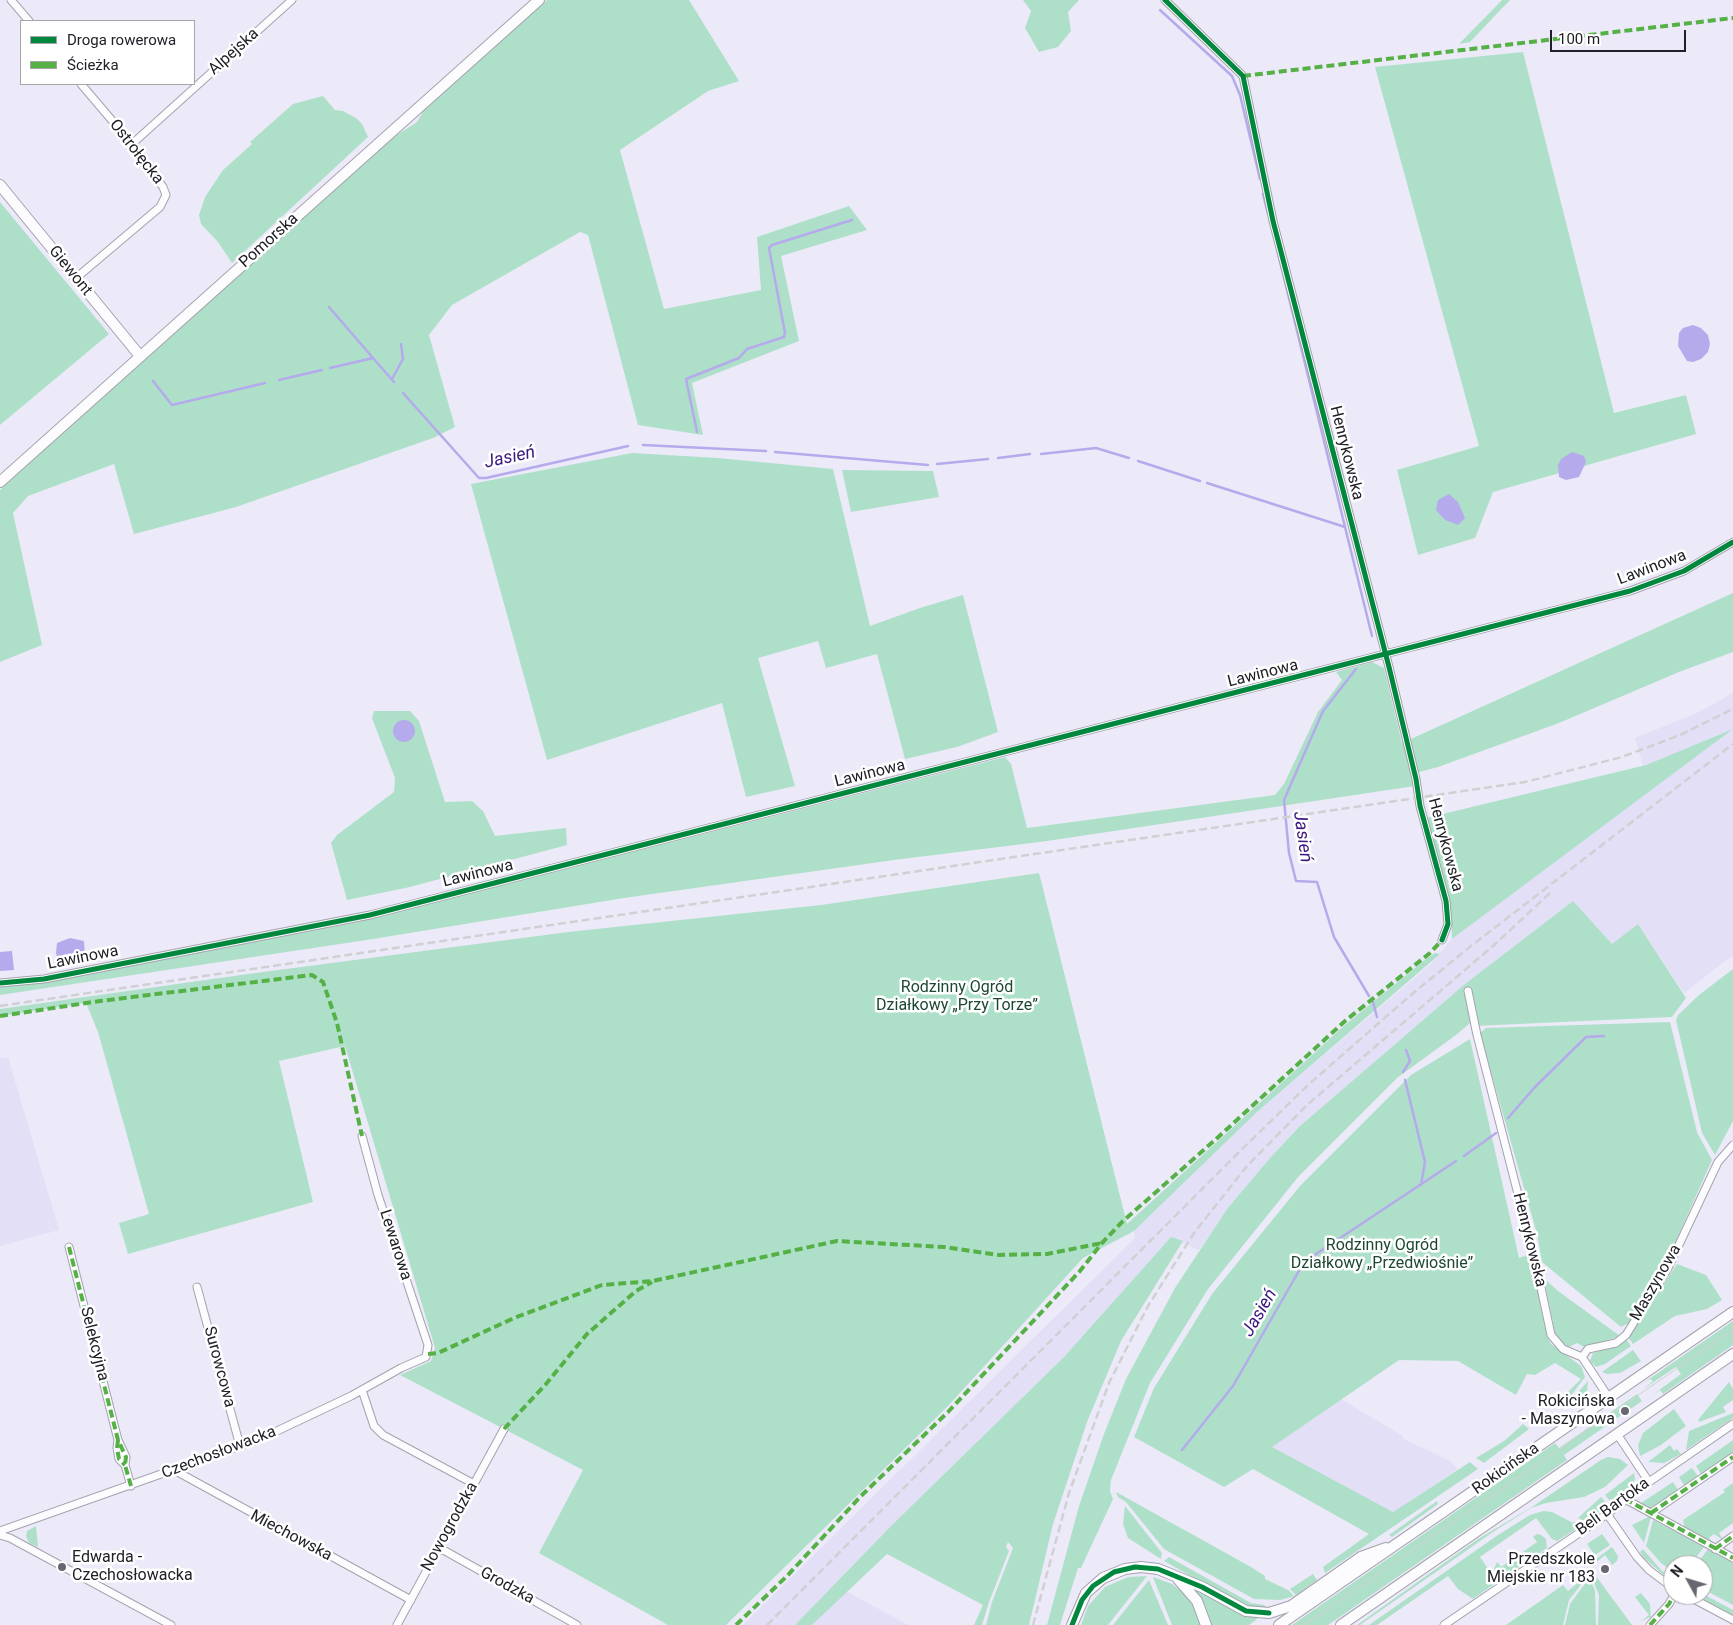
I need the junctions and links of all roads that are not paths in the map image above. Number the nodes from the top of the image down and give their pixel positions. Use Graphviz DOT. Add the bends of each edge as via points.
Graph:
graph roads {
  1 [pos="11,0"];
  2 [pos="292,0"];
  3 [pos="539,0"];
  4 [pos="1165,0"];
  5 [pos="28,20"];
  6 [pos="82,85"];
  7 [pos="132,144"];
  8 [pos="0,185"];
  9 [pos="76,278"];
  10 [pos="140,356"];
  11 [pos="0,482"];
  12 [pos="1731,542"];
  13 [pos="1385,655"];
  14 [pos="1442,940"];
  15 [pos="0,983"];
  16 [pos="1468,991"];
  17 [pos="362,1136"];
  18 [pos="1733,1145"];
  19 [pos="69,1248"];
  20 [pos="198,1287"];
  21 [pos="1733,1312"];
  22 [pos="428,1354"];
  23 [pos="1733,1354"];
  24 [pos="1582,1357"];
  25 [pos="362,1390"];
  26 [pos="1609,1398"];
  27 [pos="1733,1424"];
  28 [pos="504,1429"];
  29 [pos="1617,1434"];
  30 [pos="240,1446"];
  31 [pos="1733,1457"];
  32 [pos="174,1470"];
  33 [pos="1649,1482"];
  34 [pos="474,1484"];
  35 [pos="131,1486"];
  36 [pos="1625,1499"];
  37 [pos="1651,1513"];
  38 [pos="1607,1514"];
  39 [pos="0,1531"];
  40 [pos="0,1535"];
  41 [pos="1733,1536"];
  42 [pos="1394,1546"];
  43 [pos="438,1547"];
  44 [pos="1715,1549"];
  45 [pos="1733,1558"];
  46 [pos="1173,1576"];
  47 [pos="1663,1580"];
  48 [pos="410,1600"];
  49 [pos="1666,1605"];
  50 [pos="1705,1605"];
  51 [pos="1733,1620"];
  52 [pos="171,1625"];
  53 [pos="397,1625"];
  54 [pos="576,1625"];
  55 [pos="1072,1625"];
  56 [pos="1206,1625"];
  57 [pos="1279,1625"];
  58 [pos="1341,1625"];
  59 [pos="1444,1625"];
  60 [pos="1650,1625"];
  1 -- 5 [label="street"];
  2 -- 7 [label="street, Alpejska"];
  3 -- 10 [label="main road, Pomorska"];
  4 -- 13 [label="street, Henrykowska" via="1243,76 1273,221"];
  6 -- 7 [label="street, Ostrołęcka"];
  7 -- 9 [label="street, Ostrołęcka" via="166,190 164,202"];
  8 -- 9 [label="main road, Giewont"];
  9 -- 10 [label="main road, Giewont"];
  10 -- 11 [label="main road, Pomorska"];
  12 -- 13 [label="street, Lawinowa" via="1684,571 1630,592"];
  13 -- 14 [label="street, Henrykowska" via="1446,901 1448,924"];
  13 -- 15 [label="street, Lawinowa" via="370,915 57,976"];
  16 -- 24 [label="street, Henrykowska" via="1551,1334 1563,1349"];
  17 -- 22 [label="street, Lewarowa" via="378,1195 428,1345"];
  18 -- 24 [label="street, Maszynowa" via="1718,1162 1668,1268 1626,1335 1616,1343 1588,1350"];
  19 -- 35 [label="street, Selekcyjna"];
  20 -- 30 [label="street, Surowcowa"];
  21 -- 26 [label="main road, Rokicińska"];
  22 -- 25 [label="street, Czechosłowacka"];
  23 -- 29 [label="main road, Rokicińska"];
  24 -- 26 [label="street"];
  25 -- 30 [label="street, Czechosłowacka"];
  25 -- 34 [label="street" via="374,1426 383,1435"];
  26 -- 42 [label="main road, Rokicińska"];
  27 -- 33 [label="street, Beli Bartoka"];
  28 -- 34 [label="street, Nowogrodzka"];
  29 -- 33 [label="street"];
  29 -- 58 [label="main road, Rokicińska"];
  30 -- 32 [label="street, Czechosłowacka"];
  31 -- 37 [label="street"];
  32 -- 35 [label="street, Czechosłowacka"];
  32 -- 48 [label="street, Miechowska"];
  33 -- 36 [label="street, Beli Bartoka"];
  34 -- 43 [label="street, Nowogrodzka"];
  35 -- 39 [label="street, Czechosłowacka"];
  36 -- 37 [label="street"];
  36 -- 38 [label="street, Beli Bartoka"];
  37 -- 44 [label="street"];
  38 -- 47 [label="street" via="1637,1557"];
  38 -- 59 [label="street, Beli Bartoka"];
  40 -- 52 [label="street"];
  41 -- 44 [label="street"];
  42 -- 46 [label="main road" via="1367,1554 1291,1606 1269,1613 1242,1609 1202,1587"];
  42 -- 57 [label="main road, Rokicińska"];
  43 -- 48 [label="street, Nowogrodzka"];
  43 -- 54 [label="street, Grodzka"];
  44 -- 45 [label="street"];
  46 -- 55 [label="main road" via="1158,1569 1141,1567 1108,1575 1084,1597"];
  46 -- 56 [label="main road" via="1188,1588 1197,1601"];
  48 -- 53 [label="street, Nowogrodzka"];
  49 -- 60 [label="street"];
  50 -- 51 [label="street"];
}
